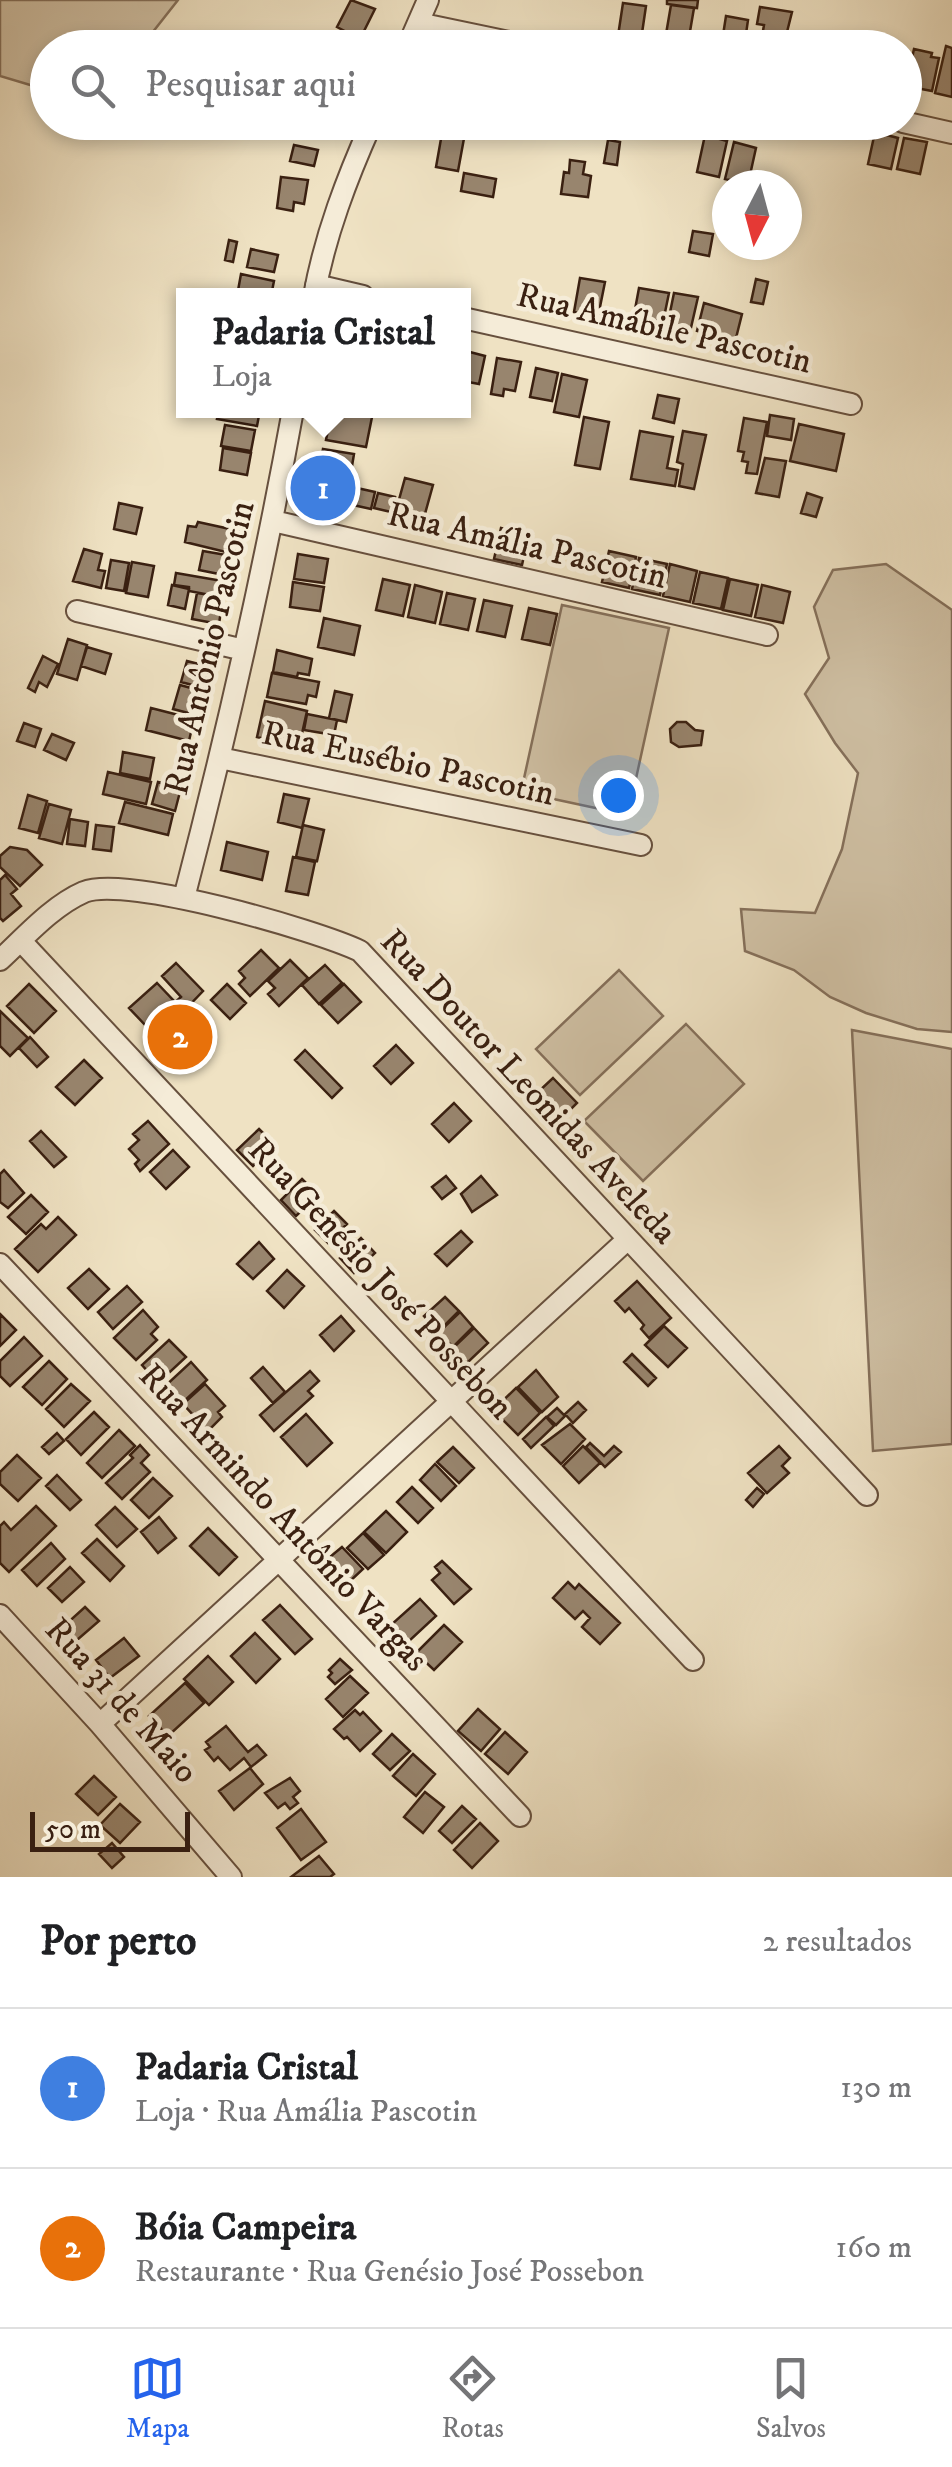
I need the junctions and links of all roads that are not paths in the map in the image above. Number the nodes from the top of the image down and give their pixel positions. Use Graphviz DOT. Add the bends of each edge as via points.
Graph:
graph roads {
  1 [pos="428,0"];
  2 [pos="418,23"];
  3 [pos="415,30"];
  4 [pos="452,30"];
  5 [pos="922,126"];
  6 [pos="952,132"];
  7 [pos="364,140"];
  8 [pos="315,288"];
  9 [pos="471,320"];
  10 [pos="851,404"];
  11 [pos="292,418"];
  12 [pos="273,520"];
  13 [pos="76,611"];
  14 [pos="767,635"];
  15 [pos="244,650"];
  16 [pos="220,758"];
  17 [pos="642,845"];
  18 [pos="184,898"];
  19 [pos="20,941"];
  20 [pos="0,960"];
  21 [pos="628,1239"];
  22 [pos="0,1264"];
  23 [pos="448,1402"];
  24 [pos="867,1494"];
  25 [pos="276,1560"];
  26 [pos="0,1615"];
  27 [pos="693,1660"];
  28 [pos="100,1724"];
  29 [pos="520,1816"];
  30 [pos="231,1877"];
  1 -- 2 [label="street"];
  2 -- 3 [label="street"];
  2 -- 4 [label="street"];
  5 -- 6 [label="street"];
  7 -- 8 [label="street"];
  9 -- 10 [label="street, Rua Amábile Pascotin"];
  11 -- 12 [label="street, Rua Antônio Pascotin"];
  12 -- 14 [label="street, Rua Amália Pascotin"];
  12 -- 15 [label="street, Rua Antônio Pascotin"];
  13 -- 15 [label="street"];
  15 -- 16 [label="street, Rua Antônio Pascotin"];
  16 -- 17 [label="street, Rua Eusébio Pascotin"];
  16 -- 18 [label="street, Rua Antônio Pascotin"];
  18 -- 19 [label="street, Rua Doutor Leonidas Aveleda" via="86,891"];
  18 -- 21 [label="street, Rua Doutor Leonidas Aveleda" via="333,938 360,952"];
  19 -- 20 [label="street, Rua Doutor Leonidas Aveleda"];
  19 -- 23 [label="street, Rua Genésio José Possebon"];
  21 -- 23 [label="street"];
  21 -- 24 [label="street, Rua Doutor Leonidas Aveleda"];
  22 -- 25 [label="street, Rua Armindo Antônio Vargas"];
  23 -- 25 [label="street"];
  23 -- 27 [label="street, Rua Genésio José Possebon"];
  25 -- 28 [label="street"];
  25 -- 29 [label="street, Rua Armindo Antônio Vargas"];
  26 -- 28 [label="street, Rua 31 de Maio"];
  28 -- 30 [label="street, Rua 31 de Maio"];
}
